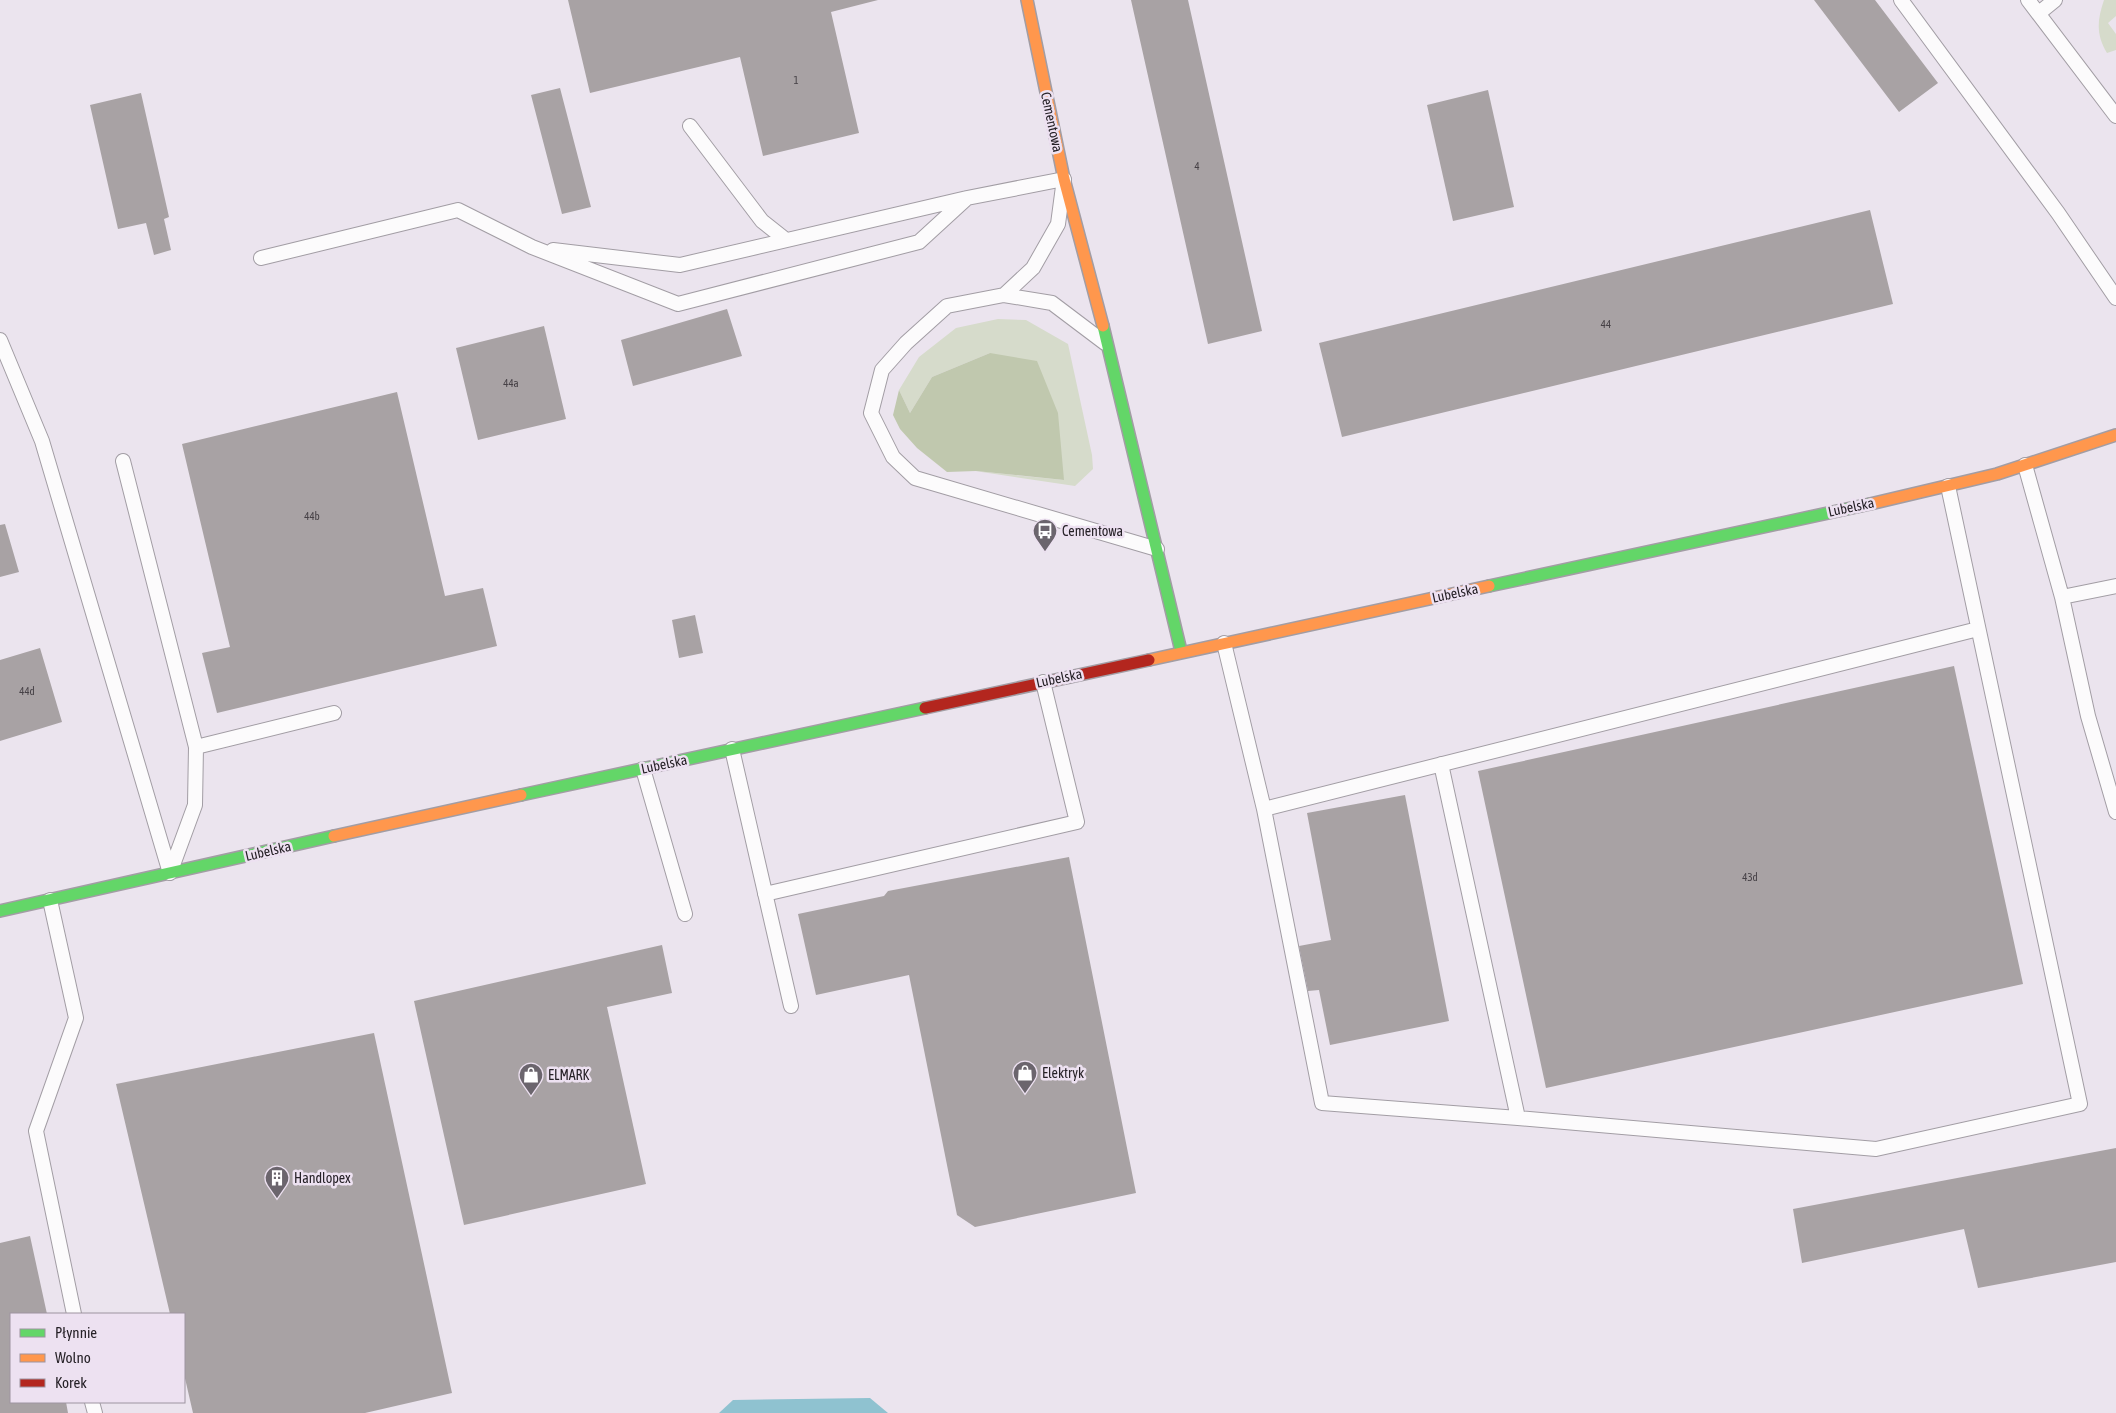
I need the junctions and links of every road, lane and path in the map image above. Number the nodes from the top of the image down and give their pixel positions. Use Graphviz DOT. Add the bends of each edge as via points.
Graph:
graph roads {
  1 [pos="1027,0"];
  2 [pos="1901,0"];
  3 [pos="2028,0"];
  4 [pos="2055,0"];
  5 [pos="2038,13"];
  6 [pos="2116,116"];
  7 [pos="690,126"];
  8 [pos="1064,179"];
  9 [pos="967,198"];
  10 [pos="786,240"];
  11 [pos="532,247"];
  12 [pos="261,258"];
  13 [pos="1004,295"];
  14 [pos="2116,298"];
  15 [pos="0,340"];
  16 [pos="1108,345"];
  17 [pos="2116,434"];
  18 [pos="123,460"];
  19 [pos="2025,465"];
  20 [pos="1948,486"];
  21 [pos="1157,549"];
  22 [pos="2116,586"];
  23 [pos="2062,597"];
  24 [pos="1978,629"];
  25 [pos="1224,643"];
  26 [pos="1181,651"];
  27 [pos="1043,682"];
  28 [pos="334,713"];
  29 [pos="196,747"];
  30 [pos="732,749"];
  31 [pos="1441,764"];
  32 [pos="643,769"];
  33 [pos="1264,809"];
  34 [pos="2116,812"];
  35 [pos="170,873"];
  36 [pos="765,894"];
  37 [pos="50,900"];
  38 [pos="0,912"];
  39 [pos="686,914"];
  40 [pos="791,1006"];
  41 [pos="1518,1118"];
  42 [pos="74,1313"];
  1 -- 8 [label="street, Cementowa"];
  2 -- 14 [label="lane" via="2058,213"];
  3 -- 5 [label="lane"];
  4 -- 5 [label="lane"];
  5 -- 6 [label="lane"];
  7 -- 10 [label="lane" via="762,221"];
  8 -- 9 [label="lane"];
  8 -- 13 [label="lane" via="1058,224 1033,268"];
  8 -- 16 [label="street, Cementowa"];
  9 -- 10 [label="lane"];
  9 -- 11 [label="lane" via="919,242 678,304"];
  10 -- 11 [label="lane" via="680,265"];
  11 -- 12 [label="lane" via="458,210"];
  13 -- 16 [label="lane" via="1052,304"];
  13 -- 21 [label="lane" via="947,306 882,370 871,414 893,457 915,478"];
  15 -- 35 [label="lane" via="42,441"];
  16 -- 21 [label="street, Cementowa"];
  17 -- 19 [label="street, Lubelska"];
  18 -- 29 [label="lane"];
  19 -- 20 [label="street, Lubelska"];
  19 -- 23 [label="lane"];
  20 -- 24 [label="lane"];
  20 -- 25 [label="street, Lubelska"];
  21 -- 26 [label="street, Cementowa"];
  22 -- 23 [label="lane"];
  23 -- 34 [label="lane" via="2088,716"];
  24 -- 31 [label="lane"];
  24 -- 41 [label="lane" via="2080,1104 1876,1149"];
  25 -- 26 [label="street, Lubelska"];
  25 -- 33 [label="lane"];
  26 -- 27 [label="street, Lubelska"];
  27 -- 30 [label="street, Lubelska"];
  27 -- 36 [label="lane" via="1077,822"];
  28 -- 29 [label="lane"];
  29 -- 35 [label="lane" via="195,805"];
  30 -- 32 [label="street, Lubelska"];
  30 -- 36 [label="lane"];
  31 -- 33 [label="lane"];
  31 -- 41 [label="lane"];
  32 -- 35 [label="street, Lubelska"];
  32 -- 39 [label="lane"];
  33 -- 41 [label="lane" via="1322,1103"];
  35 -- 37 [label="street, Lubelska"];
  36 -- 40 [label="lane"];
  37 -- 38 [label="street, Lubelska"];
  37 -- 42 [label="lane" via="76,1018 36,1131"];
}
